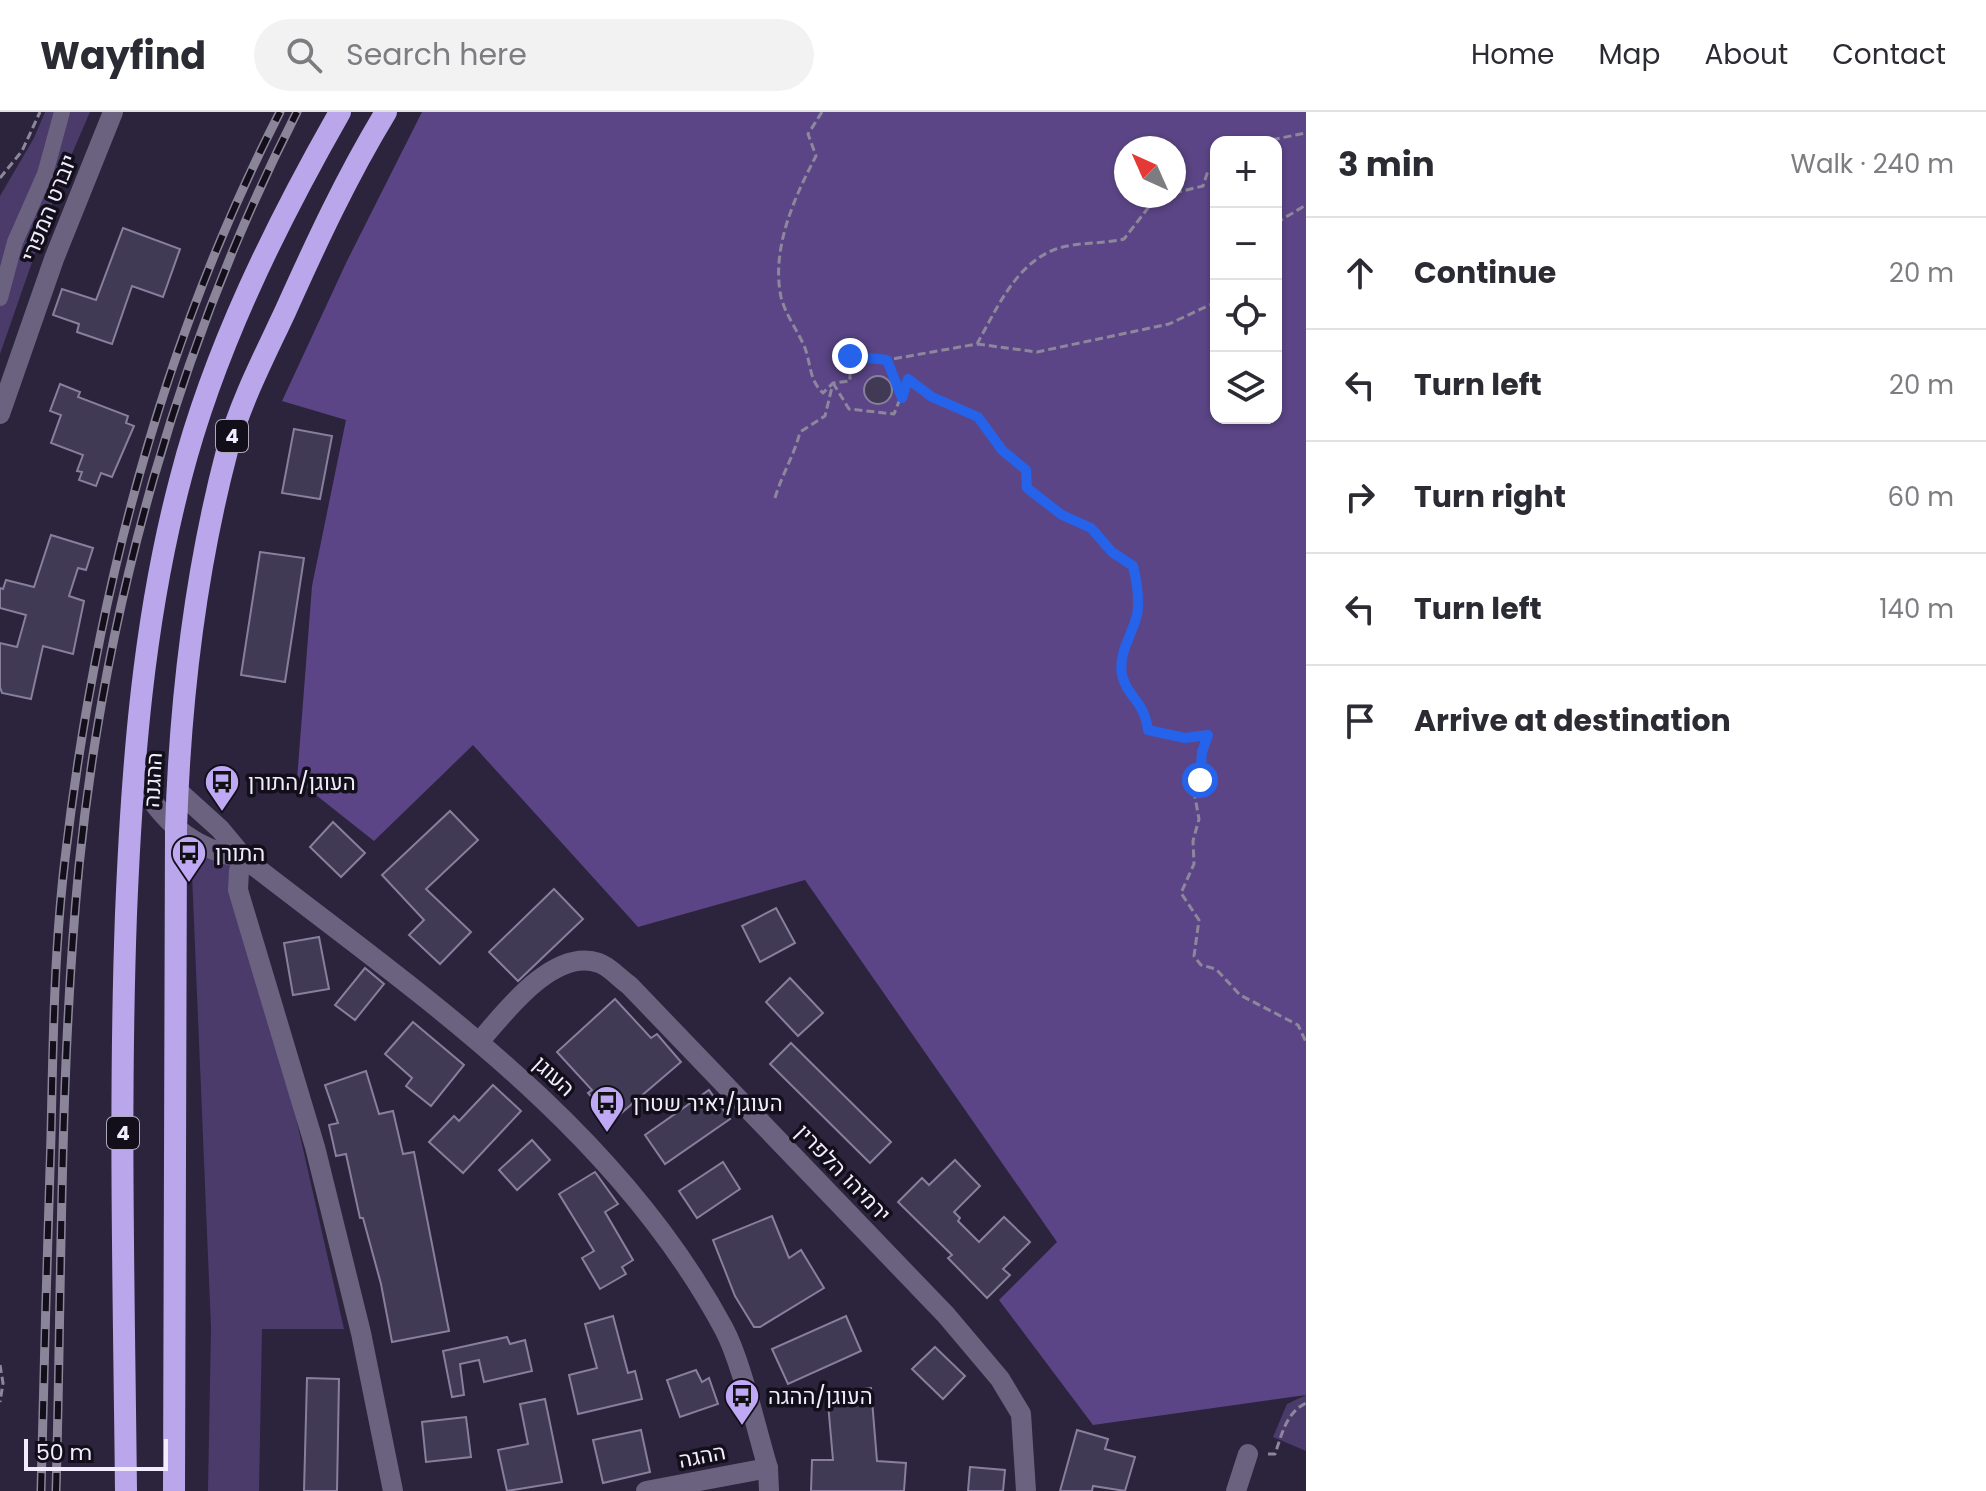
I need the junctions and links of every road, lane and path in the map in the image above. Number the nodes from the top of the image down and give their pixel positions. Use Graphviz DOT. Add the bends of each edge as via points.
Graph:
graph roads {
  1 [pos="40,112"];
  2 [pos="62,112"];
  3 [pos="113,112"];
  4 [pos="340,112"];
  5 [pos="386,112"];
  6 [pos="822,112"];
  7 [pos="1306,133"];
  8 [pos="1282,138"];
  9 [pos="1210,171"];
  10 [pos="0,178"];
  11 [pos="1186,190"];
  12 [pos="1306,205"];
  13 [pos="1148,208"];
  14 [pos="1282,219"];
  15 [pos="0,298"];
  16 [pos="1210,305"];
  17 [pos="977,344"];
  18 [pos="887,360"];
  19 [pos="833,383"];
  20 [pos="902,398"];
  21 [pos="0,414"];
  22 [pos="775,498"];
  23 [pos="134,775"];
  24 [pos="178,791"];
  25 [pos="176,829"];
  26 [pos="245,859"];
  27 [pos="480,1041"];
  28 [pos="1306,1042"];
  29 [pos="0,1365"];
  30 [pos="0,1402"];
  31 [pos="1306,1403"];
  32 [pos="1248,1454"];
  33 [pos="768,1468"];
  34 [pos="126,1491"];
  35 [pos="174,1491"];
  36 [pos="393,1491"];
  37 [pos="646,1491"];
  38 [pos="769,1491"];
  39 [pos="1026,1491"];
  40 [pos="1236,1491"];
  1 -- 10 [label="path" via="22,151"];
  2 -- 15 [label="street"];
  3 -- 21 [label="street, יוברט המפרי"];
  4 -- 23 [label="highway, ההגנה / 4" via="247,300 190,447 149,620"];
  5 -- 24 [label="highway, ההגנה / 4" via="350,172 245,398 227,450 196,612"];
  6 -- 19 [label="path" via="808,134 816,156 800,187 777,264 782,301 806,350 814,384 823,393"];
  7 -- 8 [label="path"];
  9 -- 11 [label="path" via="1203,186"];
  12 -- 14 [label="path"];
  13 -- 17 [label="path" via="1124,239 1056,249 1028,266"];
  16 -- 17 [label="path" via="1169,324 1037,352"];
  17 -- 18 [label="path"];
  18 -- 19 [label="path" via="850,356 850,381"];
  18 -- 20 [label="path"];
  19 -- 20 [label="path" via="849,409 894,414"];
  19 -- 22 [label="path" via="825,416 800,432"];
  20 -- 28 [label="path" via="908,379 932,397 978,417 1002,450 1026,470 1027,488 1062,515 1091,528 1133,566 1137,616 1125,644 1122,673 1127,688 1145,709 1148,730 1185,738 1208,735 1195,797 1199,819 1194,864 1181,893 1199,920 1194,956 1201,965 1216,969 1240,995 1298,1025"];
  23 -- 25 [label="street, העוגן"];
  23 -- 34 [label="highway, ההגנה / 4" via="123,1016"];
  24 -- 25 [label="highway, ההגנה / 4"];
  24 -- 26 [label="street, העוגן"];
  25 -- 26 [label="street, העוגן" via="207,851"];
  25 -- 35 [label="highway, ההגנה / 4"];
  26 -- 27 [label="street, העוגן"];
  26 -- 36 [label="street" via="238,890 315,1147"];
  27 -- 33 [label="street, העוגן" via="555,1109 643,1203 726,1332"];
  27 -- 39 [label="street, ירמיהו הלפרין" via="529,987 566,963 598,962 629,985 946,1315 1000,1379 1021,1414"];
  29 -- 30 [label="path"];
  31 -- 32 [label="path" via="1285,1425 1275,1454"];
  32 -- 40 [label="street"];
  33 -- 37 [label="street, ההגה"];
  33 -- 38 [label="street, העוגן"];
}
